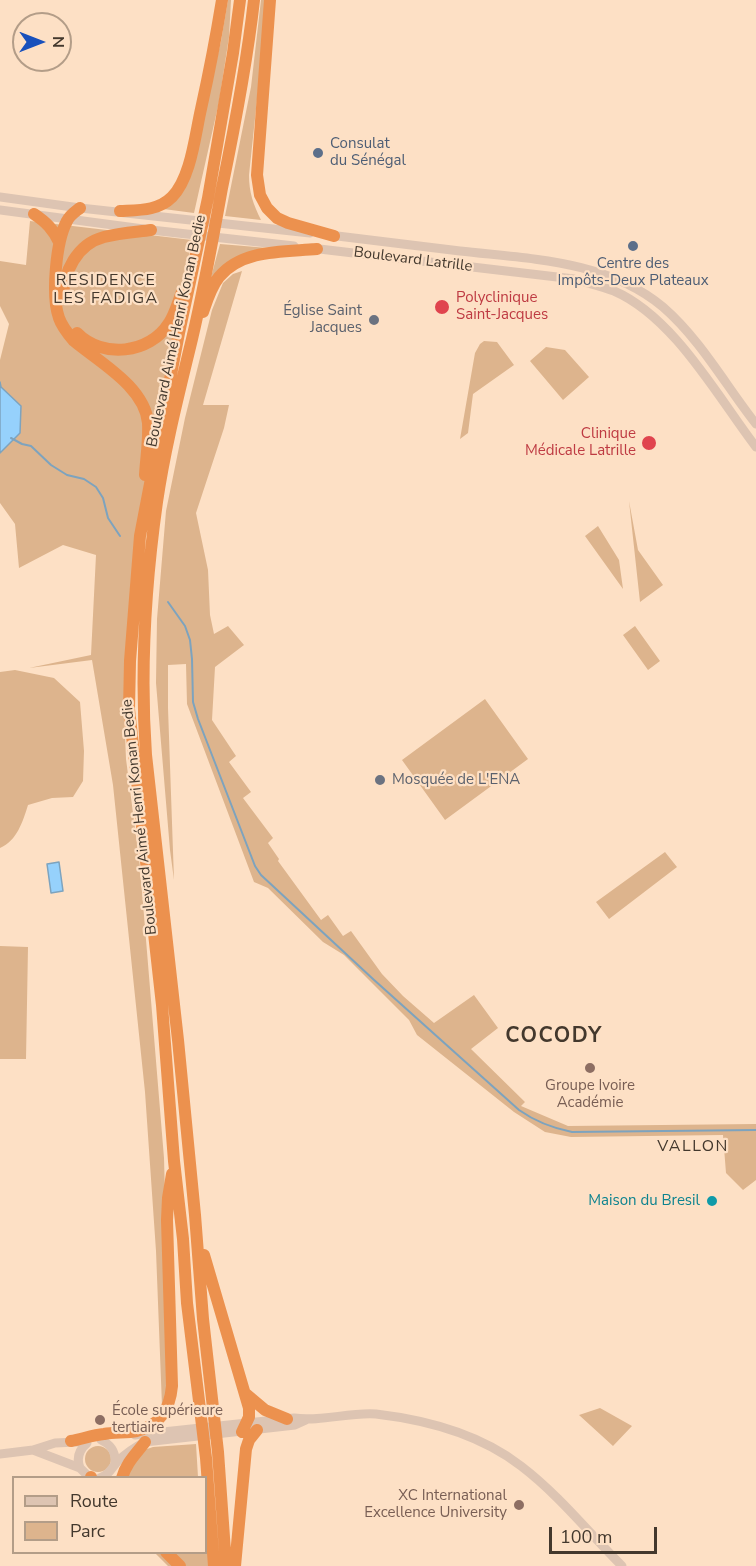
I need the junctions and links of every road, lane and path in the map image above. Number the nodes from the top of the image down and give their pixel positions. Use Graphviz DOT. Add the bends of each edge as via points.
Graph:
graph roads {
  1 [pos="222,0"];
  2 [pos="240,0"];
  3 [pos="254,0"];
  4 [pos="270,0"];
  5 [pos="0,197"];
  6 [pos="214,199"];
  7 [pos="48,203"];
  8 [pos="80,208"];
  9 [pos="0,210"];
  10 [pos="120,212"];
  11 [pos="31,214"];
  12 [pos="68,219"];
  13 [pos="151,230"];
  14 [pos="334,236"];
  15 [pos="59,242"];
  16 [pos="317,249"];
  17 [pos="195,258"];
  18 [pos="192,338"];
  19 [pos="756,424"];
  20 [pos="756,447"];
  21 [pos="142,524"];
  22 [pos="174,1161"];
  23 [pos="195,1215"];
  24 [pos="246,1394"];
  25 [pos="200,1414"];
  26 [pos="286,1419"];
  27 [pos="306,1420"];
  28 [pos="243,1428"];
  29 [pos="191,1433"];
  30 [pos="98,1439"];
  31 [pos="71,1441"];
  32 [pos="145,1442"];
  33 [pos="33,1450"];
  34 [pos="0,1454"];
  35 [pos="115,1464"];
  36 [pos="80,1468"];
  37 [pos="90,1476"];
  38 [pos="104,1476"];
  39 [pos="123,1476"];
  40 [pos="199,1476"];
  41 [pos="168,1554"];
  42 [pos="180,1566"];
  43 [pos="214,1566"];
  44 [pos="226,1566"];
  45 [pos="235,1566"];
  46 [pos="622,1566"];
  1 -- 10 [label="highway" via="199,118 178,191 152,209"];
  2 -- 6 [label="highway, Boulevard Aimé Henri Konan Bedie"];
  3 -- 6 [label="highway, Boulevard Aimé Henri Konan Bedie" via="245,69"];
  4 -- 14 [label="highway" via="257,175 260,195 277,218"];
  5 -- 7 [label="main road, Boulevard Latrille"];
  6 -- 17 [label="highway, Boulevard Aimé Henri Konan Bedie"];
  6 -- 18 [label="highway, Boulevard Aimé Henri Konan Bedie" via="209,260"];
  7 -- 8 [label="main road, Boulevard Latrille"];
  7 -- 11 [label="main road" via="45,210"];
  8 -- 10 [label="main road, Boulevard Latrille"];
  8 -- 12 [label="highway"];
  9 -- 11 [label="main road, Boulevard Latrille"];
  10 -- 14 [label="main road, Boulevard Latrille"];
  11 -- 12 [label="main road, Boulevard Latrille"];
  11 -- 15 [label="highway" via="48,224"];
  12 -- 13 [label="main road, Boulevard Latrille"];
  12 -- 15 [label="highway"];
  13 -- 16 [label="main road, Boulevard Latrille"];
  13 -- 17 [label="highway" via="93,241 68,269 64,282 65,310 84,340 118,350 139,346 159,334 169,324"];
  14 -- 19 [label="main road, Boulevard Latrille" via="576,266 620,279 677,321"];
  15 -- 21 [label="highway" via="55,300 58,318 74,341 133,390 144,406 148,439"];
  16 -- 18 [label="highway" via="264,253 230,267 217,280"];
  16 -- 20 [label="main road, Boulevard Latrille" via="574,279 614,291 641,307 681,345"];
  17 -- 21 [label="highway, Boulevard Aimé Henri Konan Bedie"];
  18 -- 23 [label="highway, Boulevard Aimé Henri Konan Bedie" via="157,501 145,607 143,709"];
  21 -- 22 [label="highway, Boulevard Aimé Henri Konan Bedie" via="129,709 162,1005"];
  22 -- 25 [label="highway, Boulevard Aimé Henri Konan Bedie"];
  22 -- 30 [label="highway" via="167,1220 170,1398 156,1423"];
  23 -- 24 [label="highway" via="208,1274"];
  23 -- 44 [label="highway, Boulevard Aimé Henri Konan Bedie"];
  24 -- 26 [label="highway"];
  24 -- 28 [label="highway" via="249,1408"];
  25 -- 40 [label="highway"];
  25 -- 43 [label="highway, Boulevard Aimé Henri Konan Bedie"];
  26 -- 27 [label="main road"];
  26 -- 28 [label="main road"];
  27 -- 28 [label="main road" via="295,1425"];
  27 -- 46 [label="main road" via="364,1414 398,1417 439,1426 484,1443 540,1482"];
  28 -- 29 [label="main road"];
  28 -- 45 [label="highway" via="249,1440"];
  29 -- 30 [label="main road"];
  29 -- 32 [label="main road"];
  30 -- 31 [label="highway"];
  30 -- 31 [label="main road"];
  30 -- 35 [label="main road" via="114,1452"];
  30 -- 36 [label="main road" via="80,1451"];
  31 -- 33 [label="main road"];
  32 -- 35 [label="main road"];
  32 -- 39 [label="highway"];
  33 -- 34 [label="main road"];
  33 -- 36 [label="main road"];
  35 -- 38 [label="main road"];
  36 -- 37 [label="main road"];
  41 -- 42 [label="highway"];
}
